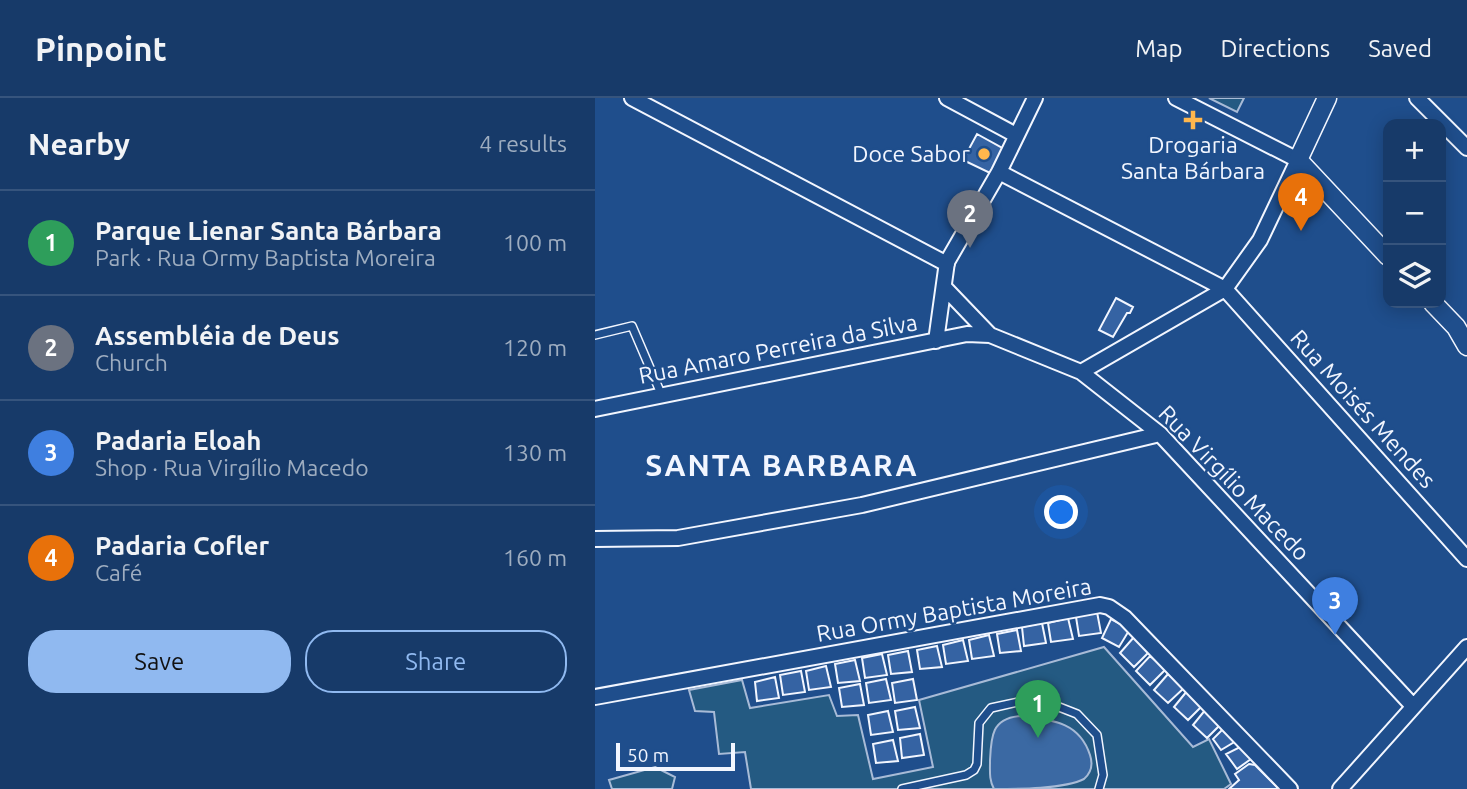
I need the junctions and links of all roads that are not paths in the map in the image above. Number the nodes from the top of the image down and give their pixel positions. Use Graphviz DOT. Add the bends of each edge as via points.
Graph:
graph roads {
  1 [pos="632,98"];
  2 [pos="947,98"];
  3 [pos="1035,98"];
  4 [pos="1176,98"];
  5 [pos="1328,98"];
  6 [pos="1417,98"];
  7 [pos="1017,135"];
  8 [pos="1467,148"];
  9 [pos="1297,160"];
  10 [pos="999,172"];
  11 [pos="1383,251"];
  12 [pos="947,264"];
  13 [pos="944,287"];
  14 [pos="1225,289"];
  15 [pos="1438,308"];
  16 [pos="595,335"];
  17 [pos="990,335"];
  18 [pos="936,341"];
  19 [pos="1467,346"];
  20 [pos="1081,372"];
  21 [pos="662,396"];
  22 [pos="595,409"];
  23 [pos="1160,433"];
  24 [pos="595,539"];
  25 [pos="1467,559"];
  26 [pos="1467,647"];
  27 [pos="595,697"];
  28 [pos="1413,706"];
  29 [pos="902,789"];
  30 [pos="1099,789"];
  31 [pos="1290,789"];
  32 [pos="1339,789"];
  1 -- 12 [label="street"];
  2 -- 7 [label="street"];
  3 -- 7 [label="street"];
  4 -- 9 [label="street"];
  5 -- 9 [label="street"];
  6 -- 8 [label="street"];
  7 -- 10 [label="street"];
  9 -- 11 [label="street"];
  9 -- 14 [label="street" via="1260,240"];
  10 -- 12 [label="street"];
  10 -- 14 [label="street"];
  12 -- 13 [label="street, Rua Amaro Perreira da Silva"];
  13 -- 17 [label="street, Rua Virgílio Macedo"];
  13 -- 18 [label="street, Rua Amaro Perreira da Silva"];
  14 -- 20 [label="street"];
  14 -- 25 [label="street, Rua Moisés Mendes"];
  15 -- 19 [label="street"];
  16 -- 21 [label="lane" via="632,326"];
  17 -- 18 [label="street, Rua Virgílio Macedo" via="967,334"];
  17 -- 20 [label="street, Rua Virgílio Macedo"];
  18 -- 21 [label="street, Rua Amaro Perreira da Silva"];
  20 -- 23 [label="street, Rua Virgílio Macedo"];
  21 -- 22 [label="street, Rua Amaro Perreira da Silva"];
  23 -- 24 [label="street" via="862,505 678,538"];
  23 -- 28 [label="street, Rua Virgílio Macedo"];
  26 -- 28 [label="street"];
  27 -- 31 [label="street, Rua Ormy Baptista Moreira" via="1100,605 1125,618"];
  28 -- 32 [label="street"];
  29 -- 30 [label="lane" via="974,770 979,723 991,708 1036,698 1077,714 1097,735 1103,775"];
}
